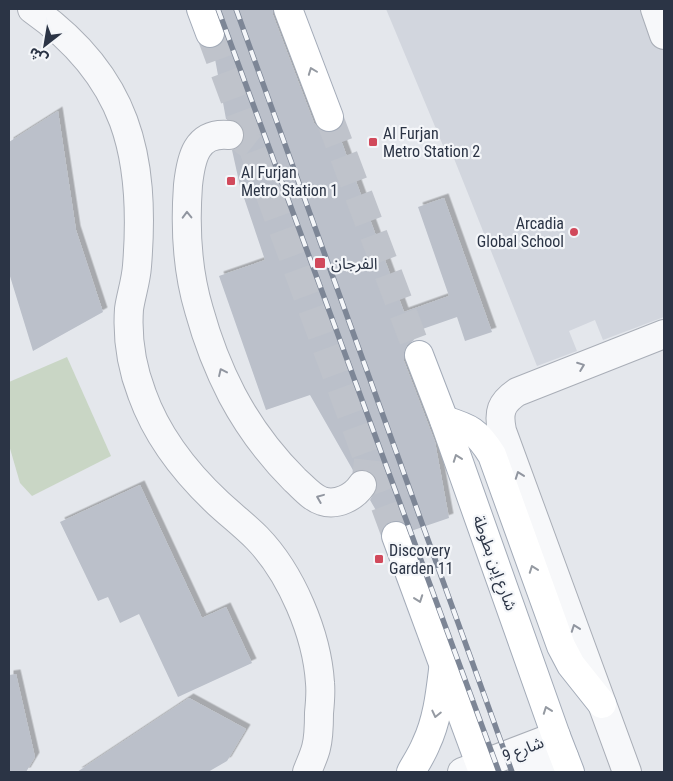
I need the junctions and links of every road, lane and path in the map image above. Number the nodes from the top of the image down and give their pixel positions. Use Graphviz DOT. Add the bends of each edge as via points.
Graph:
graph roads {
  1 [pos="32,9"];
  2 [pos="288,9"];
  3 [pos="655,9"];
  4 [pos="664,35"];
  5 [pos="329,117"];
  6 [pos="230,135"];
  7 [pos="664,334"];
  8 [pos="419,355"];
  9 [pos="444,420"];
  10 [pos="362,485"];
  11 [pos="396,536"];
  12 [pos="443,666"];
  13 [pos="602,704"];
  14 [pos="564,755"];
  15 [pos="475,770"];
  16 [pos="308,772"];
  17 [pos="411,772"];
  18 [pos="523,772"];
  19 [pos="627,772"];
  1 -- 16 [label="street" via="66,36 102,78 126,127 134,153 140,232 129,309 130,344 136,378 148,410 164,441 181,462 274,558 309,630 320,684 316,748"];
  5 -- 2 [label="main road, one-way"];
  3 -- 4 [label="street"];
  10 -- 6 [label="street, one-way" via="356,493 341,501 322,501 307,492 252,430 217,362 198,309 189,260 186,210 192,160 200,143 217,134"];
  13 -- 7 [label="street, one-way" via="502,431 501,408 516,392"];
  8 -- 9 [label="main road, شارع إبن بطوطة"];
  13 -- 9 [label="main road, one-way" via="571,665 561,646 492,455 482,438 467,427"];
  14 -- 9 [label="main road, شارع إبن بطوطة, one-way"];
  11 -- 12 [label="main road, one-way"];
  12 -- 15 [label="main road"];
  12 -- 17 [label="main road, one-way" via="435,721 427,744"];
  13 -- 19 [label="street"];
  14 -- 15 [label="street, شارع 9"];
  14 -- 18 [label="street, شارع 9"];
}
